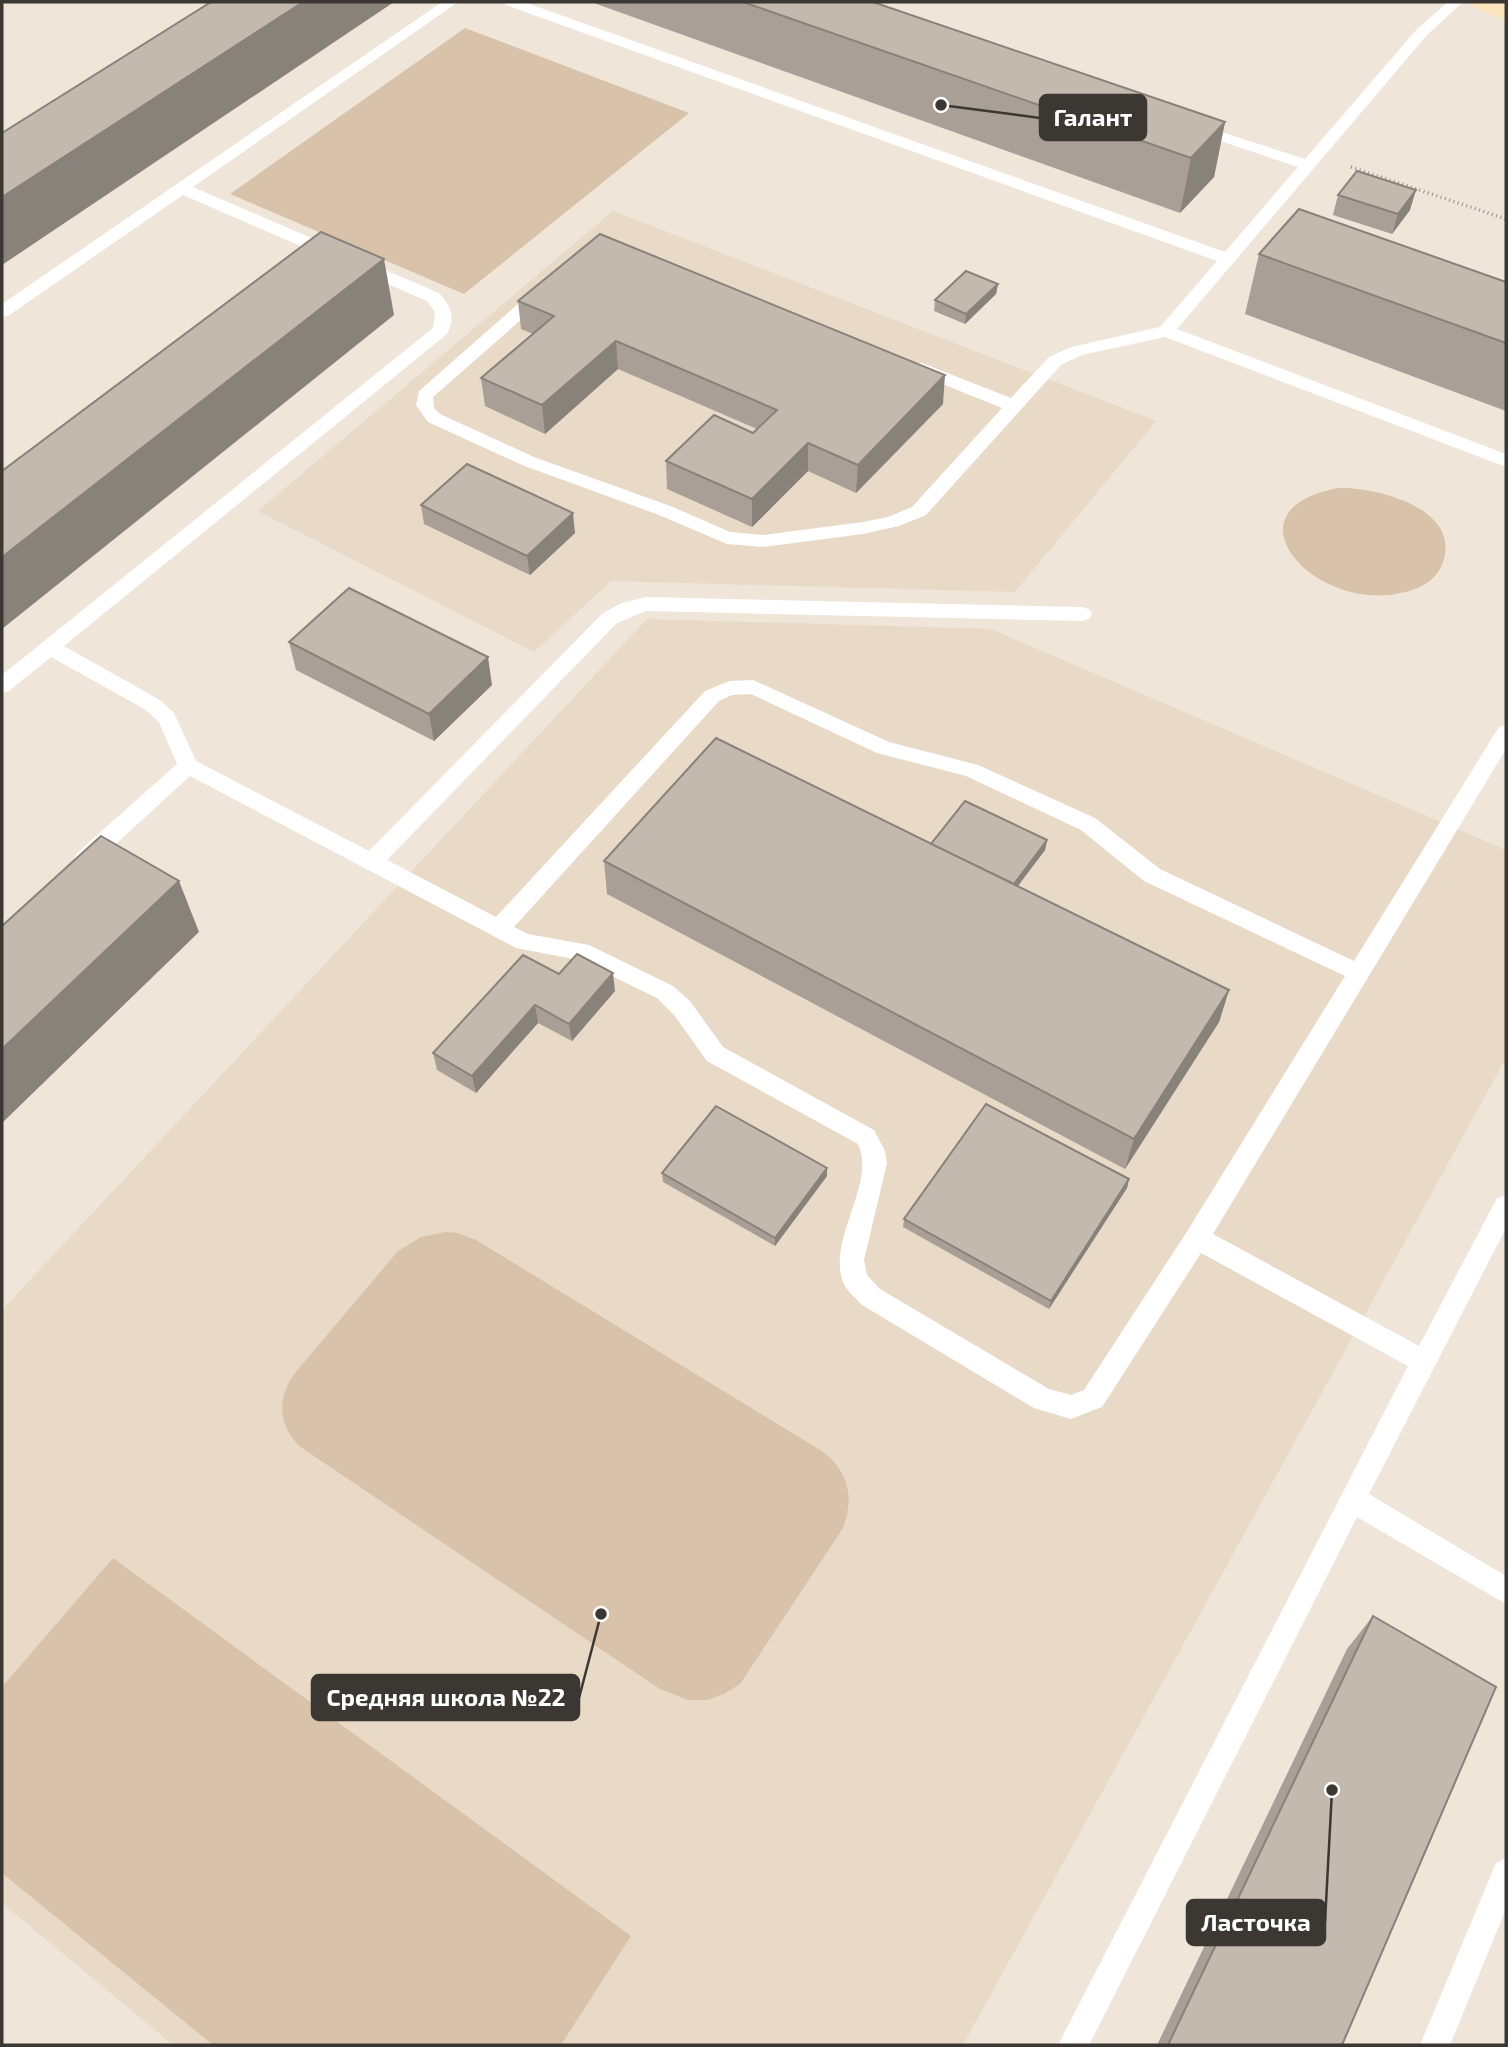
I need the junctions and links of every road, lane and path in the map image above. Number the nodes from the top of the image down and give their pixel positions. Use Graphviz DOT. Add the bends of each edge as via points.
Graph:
graph roads {
  1 [pos="451,2"];
  2 [pos="511,2"];
  3 [pos="1457,2"];
  4 [pos="1482,2"];
  5 [pos="1506,13"];
  6 [pos="1178,122"];
  7 [pos="1309,166"];
  8 [pos="181,188"];
  9 [pos="1506,219"];
  10 [pos="1228,259"];
  11 [pos="554,282"];
  12 [pos="2,312"];
  13 [pos="1166,331"];
  14 [pos="897,359"];
  15 [pos="1014,406"];
  16 [pos="1506,461"];
  17 [pos="1082,614"];
  18 [pos="50,647"];
  19 [pos="2,687"];
  20 [pos="1506,732"];
  21 [pos="188,765"];
  22 [pos="372,862"];
  23 [pos="74,869"];
  24 [pos="499,929"];
  25 [pos="1359,973"];
  26 [pos="1506,1205"];
  27 [pos="1197,1238"];
  28 [pos="1424,1362"];
  29 [pos="1352,1499"];
  30 [pos="1506,1591"];
  31 [pos="1506,1873"];
  32 [pos="1073,2045"];
  33 [pos="1435,2045"];
  1 -- 8 [label="lane"];
  2 -- 10 [label="lane"];
  3 -- 7 [label="lane" via="1422,32"];
  4 -- 5 [label="main road"];
  6 -- 7 [label="lane"];
  7 -- 9 [label="path" via="1347,166"];
  7 -- 10 [label="lane" via="1263,228"];
  8 -- 12 [label="lane"];
  8 -- 18 [label="lane" via="432,297 446,317 441,330"];
  10 -- 13 [label="lane"];
  11 -- 15 [label="lane" via="425,395 426,411 528,461 727,538 763,541 863,528 919,511"];
  13 -- 15 [label="lane" via="1077,351 1055,361"];
  13 -- 16 [label="lane"];
  14 -- 15 [label="lane"];
  17 -- 22 [label="lane" via="646,604 629,608 610,618"];
  18 -- 19 [label="lane"];
  18 -- 21 [label="lane" via="153,705 167,718"];
  20 -- 25 [label="lane"];
  21 -- 22 [label="lane"];
  21 -- 23 [label="lane"];
  22 -- 24 [label="lane"];
  24 -- 25 [label="lane" via="712,696 729,688 753,687 884,748 971,770 1088,824 1152,875"];
  24 -- 27 [label="lane" via="524,942 581,951 665,992 715,1054 866,1137 875,1163 852,1259 855,1280 871,1297 1043,1400 1071,1408 1093,1399"];
  25 -- 27 [label="lane"];
  26 -- 28 [label="lane"];
  27 -- 28 [label="lane"];
  28 -- 29 [label="lane"];
  29 -- 30 [label="lane"];
  29 -- 32 [label="lane"];
  31 -- 33 [label="lane"];
}
